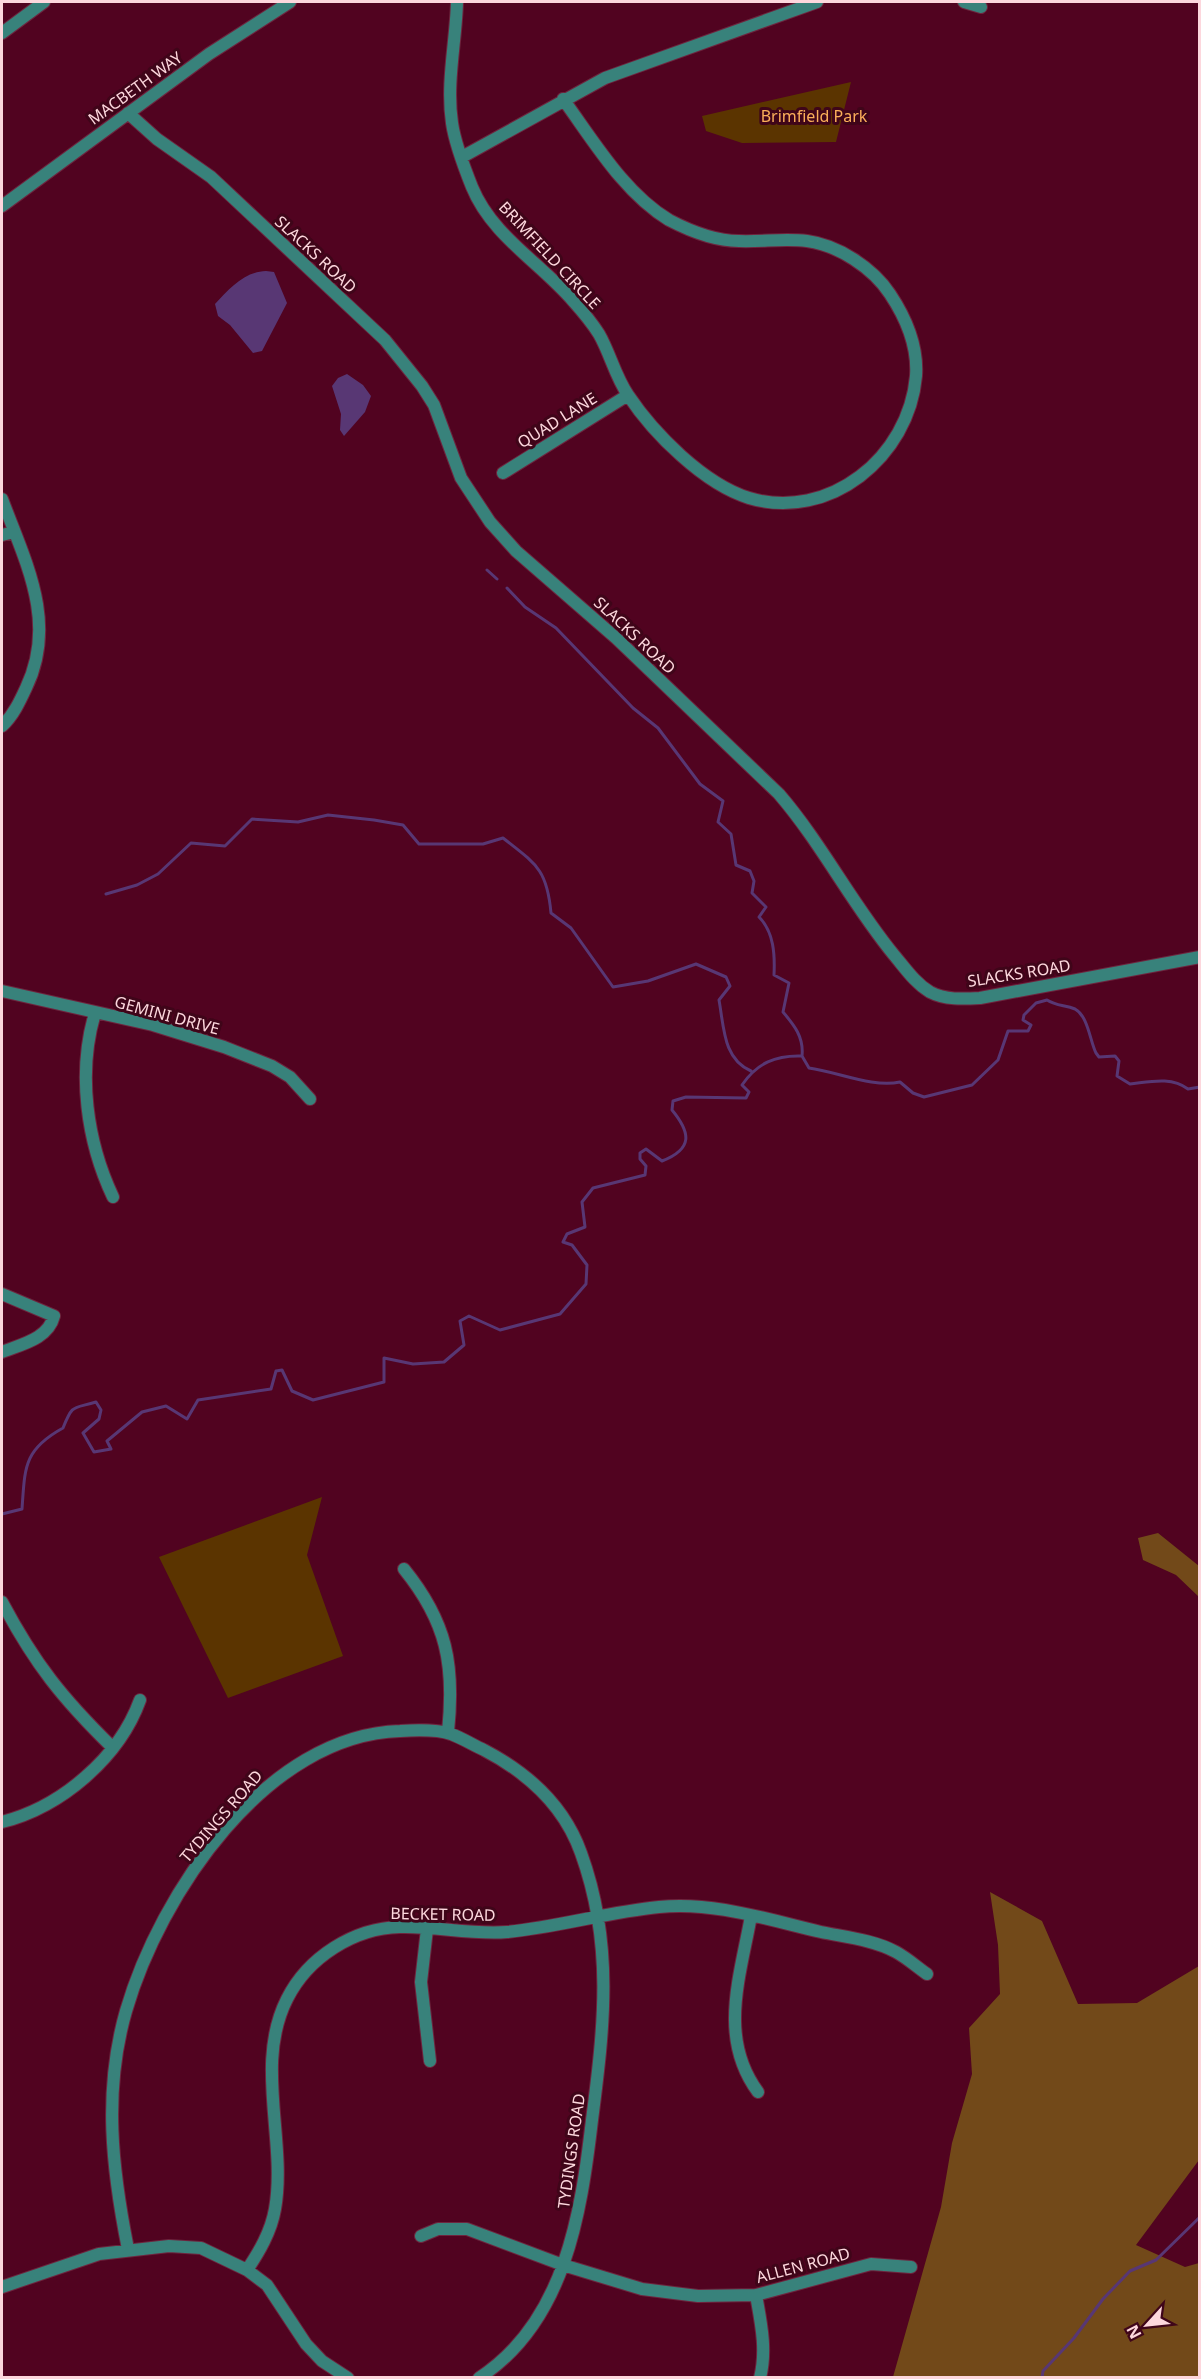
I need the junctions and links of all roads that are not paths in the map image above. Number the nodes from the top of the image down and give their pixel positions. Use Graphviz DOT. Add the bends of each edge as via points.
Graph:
graph roads {
  1 [pos="44,2"];
  2 [pos="290,2"];
  3 [pos="457,2"];
  4 [pos="817,2"];
  5 [pos="964,2"];
  6 [pos="981,7"];
  7 [pos="2,33"];
  8 [pos="563,99"];
  9 [pos="128,113"];
  10 [pos="462,157"];
  11 [pos="2,206"];
  12 [pos="628,395"];
  13 [pos="503,473"];
  14 [pos="2,499"];
  15 [pos="8,533"];
  16 [pos="2,726"];
  17 [pos="1200,957"];
  18 [pos="2,991"];
  19 [pos="95,1013"];
  20 [pos="310,1099"];
  21 [pos="113,1197"];
  22 [pos="2,1294"];
  23 [pos="2,1352"];
  24 [pos="404,1569"];
  25 [pos="2,1602"];
  26 [pos="140,1700"];
  27 [pos="448,1732"];
  28 [pos="112,1747"];
  29 [pos="2,1822"];
  30 [pos="597,1915"];
  31 [pos="751,1916"];
  32 [pos="427,1929"];
  33 [pos="927,1974"];
  34 [pos="430,2061"];
  35 [pos="758,2092"];
  36 [pos="421,2236"];
  37 [pos="128,2249"];
  38 [pos="563,2265"];
  39 [pos="911,2266"];
  40 [pos="247,2270"];
  41 [pos="2,2287"];
  42 [pos="756,2295"];
  43 [pos="348,2378"];
  44 [pos="479,2378"];
  45 [pos="760,2378"];
  1 -- 7 [label="street"];
  2 -- 9 [label="street, MACBETH WAY"];
  3 -- 10 [label="street, BRIMFIELD CIRCLE" via="450,99"];
  4 -- 8 [label="street" via="605,78"];
  5 -- 6 [label="street"];
  8 -- 10 [label="street"];
  8 -- 12 [label="street, BRIMFIELD CIRCLE" via="630,187 667,219 719,239 809,241 842,253 874,275 887,290 901,312 914,348 916,375 908,413 892,443 872,468 850,484 801,502 770,503 720,486 669,442"];
  9 -- 11 [label="street, MACBETH WAY"];
  9 -- 17 [label="street, SLACKS ROAD" via="211,177 385,340 434,405 461,478 490,522 516,551 616,638 778,794 879,937 915,980 931,992 954,999 980,998"];
  10 -- 12 [label="street, BRIMFIELD CIRCLE" via="473,190 488,215 591,323"];
  12 -- 13 [label="street, QUAD LANE"];
  14 -- 15 [label="street"];
  15 -- 16 [label="street" via="25,555 36,592 39,655 19,703"];
  18 -- 19 [label="street, GEMINI DRIVE"];
  19 -- 20 [label="street, GEMINI DRIVE" via="153,1025 272,1066 290,1077"];
  19 -- 21 [label="street" via="86,1069 87,1104 101,1172"];
  22 -- 23 [label="street" via="54,1316 40,1337"];
  24 -- 27 [label="street" via="429,1604 447,1651 452,1674"];
  25 -- 28 [label="street" via="23,1642 59,1693"];
  26 -- 28 [label="street" via="126,1731"];
  27 -- 30 [label="street, TYDINGS ROAD" via="515,1766 554,1805 580,1849"];
  27 -- 37 [label="street, TYDINGS ROAD" via="380,1731 306,1756 251,1802 211,1848 171,1904 140,1970 116,2061 112,2162"];
  28 -- 29 [label="street" via="74,1786 33,1811"];
  30 -- 31 [label="street, BECKET ROAD" via="697,1906"];
  30 -- 32 [label="street, BECKET ROAD" via="508,1932"];
  30 -- 38 [label="street, TYDINGS ROAD" via="604,2014 586,2170 578,2216"];
  31 -- 33 [label="street, BECKET ROAD" via="865,1941 895,1952"];
  31 -- 35 [label="street" via="736,1994 735,2041 747,2077"];
  32 -- 34 [label="street" via="421,1982"];
  32 -- 40 [label="street, BECKET ROAD" via="381,1929 346,1941 313,1964 287,1998 275,2031 273,2056 275,2210 264,2241"];
  36 -- 38 [label="street, ALLEN ROAD" via="438,2229 467,2229"];
  37 -- 40 [label="street" via="194,2247"];
  37 -- 41 [label="street" via="82,2258"];
  38 -- 42 [label="street, ALLEN ROAD" via="642,2289 698,2296"];
  38 -- 44 [label="street, TYDINGS ROAD" via="543,2311 524,2337"];
  39 -- 42 [label="street, ALLEN ROAD" via="872,2264"];
  40 -- 43 [label="street" via="267,2285 314,2353"];
  42 -- 45 [label="street" via="763,2333 764,2364"];
}
